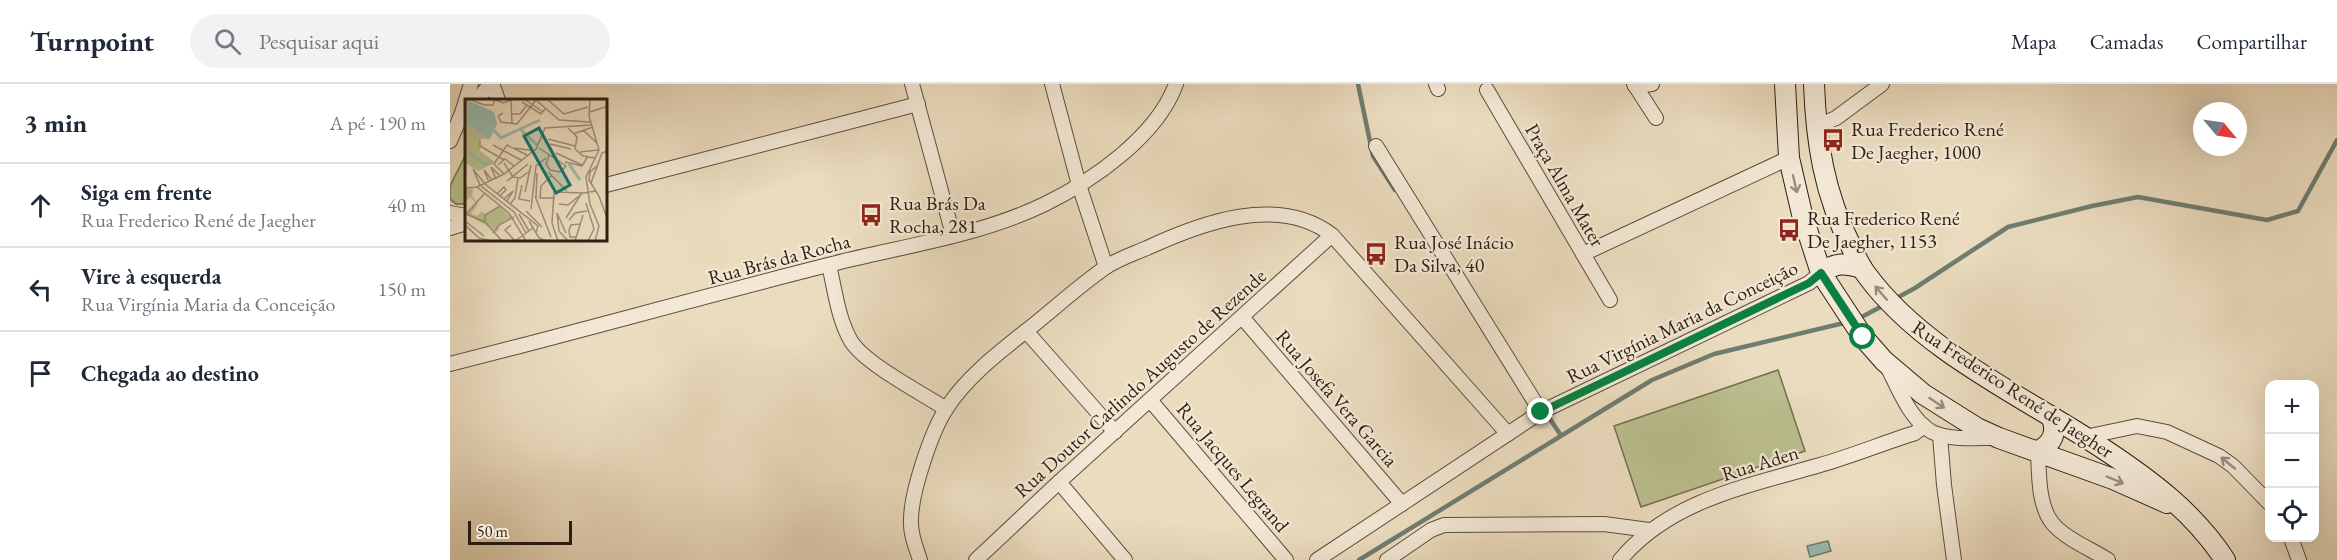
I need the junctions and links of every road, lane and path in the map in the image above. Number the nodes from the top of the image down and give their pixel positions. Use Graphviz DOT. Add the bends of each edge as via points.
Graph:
graph roads {
  1 [pos="471,84"];
  2 [pos="912,84"];
  3 [pos="1052,84"];
  4 [pos="1176,84"];
  5 [pos="1652,84"];
  6 [pos="1785,84"];
  7 [pos="1814,84"];
  8 [pos="1882,84"];
  9 [pos="490,85"];
  10 [pos="1635,85"];
  11 [pos="1487,90"];
  12 [pos="467,99"];
  13 [pos="478,99"];
  14 [pos="497,99"];
  15 [pos="918,104"];
  16 [pos="464,112"];
  17 [pos="1656,118"];
  18 [pos="1815,127"];
  19 [pos="450,141"];
  20 [pos="1376,146"];
  21 [pos="1789,158"];
  22 [pos="608,184"];
  23 [pos="1079,185"];
  24 [pos="450,213"];
  25 [pos="465,216"];
  26 [pos="465,223"];
  27 [pos="450,228"];
  28 [pos="953,235"];
  29 [pos="1332,235"];
  30 [pos="1582,254"];
  31 [pos="829,265"];
  32 [pos="1106,267"];
  33 [pos="1863,270"];
  34 [pos="1821,273"];
  35 [pos="1610,300"];
  36 [pos="1242,317"];
  37 [pos="1026,331"];
  38 [pos="1884,361"];
  39 [pos="450,364"];
  40 [pos="1150,400"];
  41 [pos="946,409"];
  42 [pos="1541,412"];
  43 [pos="2051,416"];
  44 [pos="1924,426"];
  45 [pos="1115,432"];
  46 [pos="1508,434"];
  47 [pos="1940,435"];
  48 [pos="2085,437"];
  49 [pos="1999,438"];
  50 [pos="2038,451"];
  51 [pos="1059,482"];
  52 [pos="2265,499"];
  53 [pos="1402,504"];
  54 [pos="2183,510"];
  55 [pos="1650,530"];
  56 [pos="2293,542"];
  57 [pos="920,560"];
  58 [pos="976,560"];
  59 [pos="1125,560"];
  60 [pos="1286,560"];
  61 [pos="1317,560"];
  62 [pos="1387,560"];
  63 [pos="1620,560"];
  64 [pos="1954,560"];
  65 [pos="2108,560"];
  66 [pos="2225,560"];
  67 [pos="2299,560"];
  1 -- 12 [label="street"];
  2 -- 15 [label="street"];
  3 -- 23 [label="street"];
  4 -- 23 [label="street, Rua Brás da Rocha" via="1165,108 1143,137"];
  5 -- 10 [label="street"];
  6 -- 21 [label="main road, Rua Frederico René de Jaegher"];
  7 -- 18 [label="main road, Rua Frederico René de Jaegher"];
  8 -- 18 [label="street" via="1836,118"];
  9 -- 13 [label="street"];
  9 -- 14 [label="street"];
  10 -- 17 [label="street"];
  11 -- 30 [label="street, Praça Alma Mater"];
  15 -- 22 [label="street"];
  15 -- 28 [label="street"];
  16 -- 19 [label="street"];
  18 -- 33 [label="main road, Rua Frederico René de Jaegher" via="1831,203"];
  20 -- 42 [label="street"];
  21 -- 30 [label="street"];
  21 -- 34 [label="main road, Rua Frederico René de Jaegher, one-way"];
  23 -- 28 [label="street, Rua Brás da Rocha" via="1017,216"];
  23 -- 32 [label="street"];
  24 -- 25 [label="street"];
  26 -- 27 [label="street"];
  28 -- 31 [label="street, Rua Brás da Rocha"];
  29 -- 32 [label="street" via="1300,218 1279,214 1245,216 1171,237"];
  29 -- 36 [label="street, Rua Doutor Carlindo Augusto de Rezende"];
  29 -- 46 [label="street"];
  30 -- 35 [label="street, Praça Alma Mater"];
  31 -- 39 [label="street, Rua Brás da Rocha"];
  31 -- 41 [label="street" via="838,306 853,344 871,361"];
  32 -- 37 [label="street"];
  33 -- 34 [label="main road" via="1847,263"];
  43 -- 33 [label="main road, Rua Frederico René de Jaegher, one-way" via="1955,355 1899,312"];
  34 -- 38 [label="main road, Rua Frederico René de Jaegher" via="1863,337"];
  34 -- 42 [label="street, Rua Virgínia Maria da Conceição" via="1809,283"];
  36 -- 40 [label="street, Rua Doutor Carlindo Augusto de Rezende"];
  36 -- 53 [label="street, Rua Josefa Vera Garcia"];
  37 -- 41 [label="street" via="982,369"];
  37 -- 45 [label="street"];
  38 -- 44 [label="street, Rua Frederico René de Jaegher" via="1911,411"];
  38 -- 49 [label="main road, Rua Frederico René de Jaegher, one-way" via="1958,418"];
  40 -- 45 [label="street, Rua Doutor Carlindo Augusto de Rezende"];
  40 -- 60 [label="street, Rua Jacques Legrand"];
  41 -- 57 [label="street" via="912,507 910,522"];
  42 -- 46 [label="street, Rua Virgínia Maria da Conceição"];
  43 -- 48 [label="main road, Rua Frederico René de Jaegher"];
  43 -- 50 [label="main road" via="2053,438"];
  44 -- 47 [label="street, Rua Frederico René de Jaegher"];
  44 -- 55 [label="street, Rua Aden" via="1915,433 1821,465 1699,502"];
  45 -- 51 [label="street, Rua Doutor Carlindo Augusto de Rezende"];
  46 -- 53 [label="street, Rua Virgínia Maria da Conceição"];
  47 -- 49 [label="street, Rua Frederico René de Jaegher"];
  47 -- 64 [label="street"];
  52 -- 48 [label="street, one-way" via="2219,456 2167,432 2137,426"];
  48 -- 54 [label="main road, Rua Frederico René de Jaegher" via="2152,482"];
  49 -- 50 [label="main road, Rua Frederico René de Jaegher"];
  50 -- 54 [label="main road, Rua Frederico René de Jaegher, one-way"];
  50 -- 65 [label="street" via="2041,493 2048,516 2061,531"];
  51 -- 58 [label="street, Rua Doutor Carlindo Augusto de Rezende"];
  51 -- 59 [label="street"];
  53 -- 61 [label="street, Rua Virgínia Maria da Conceição"];
  54 -- 66 [label="main road, Rua Frederico René de Jaegher"];
  55 -- 62 [label="street" via="1604,524 1444,525"];
  55 -- 63 [label="street, Rua Aden"];
  56 -- 67 [label="street"];
}
